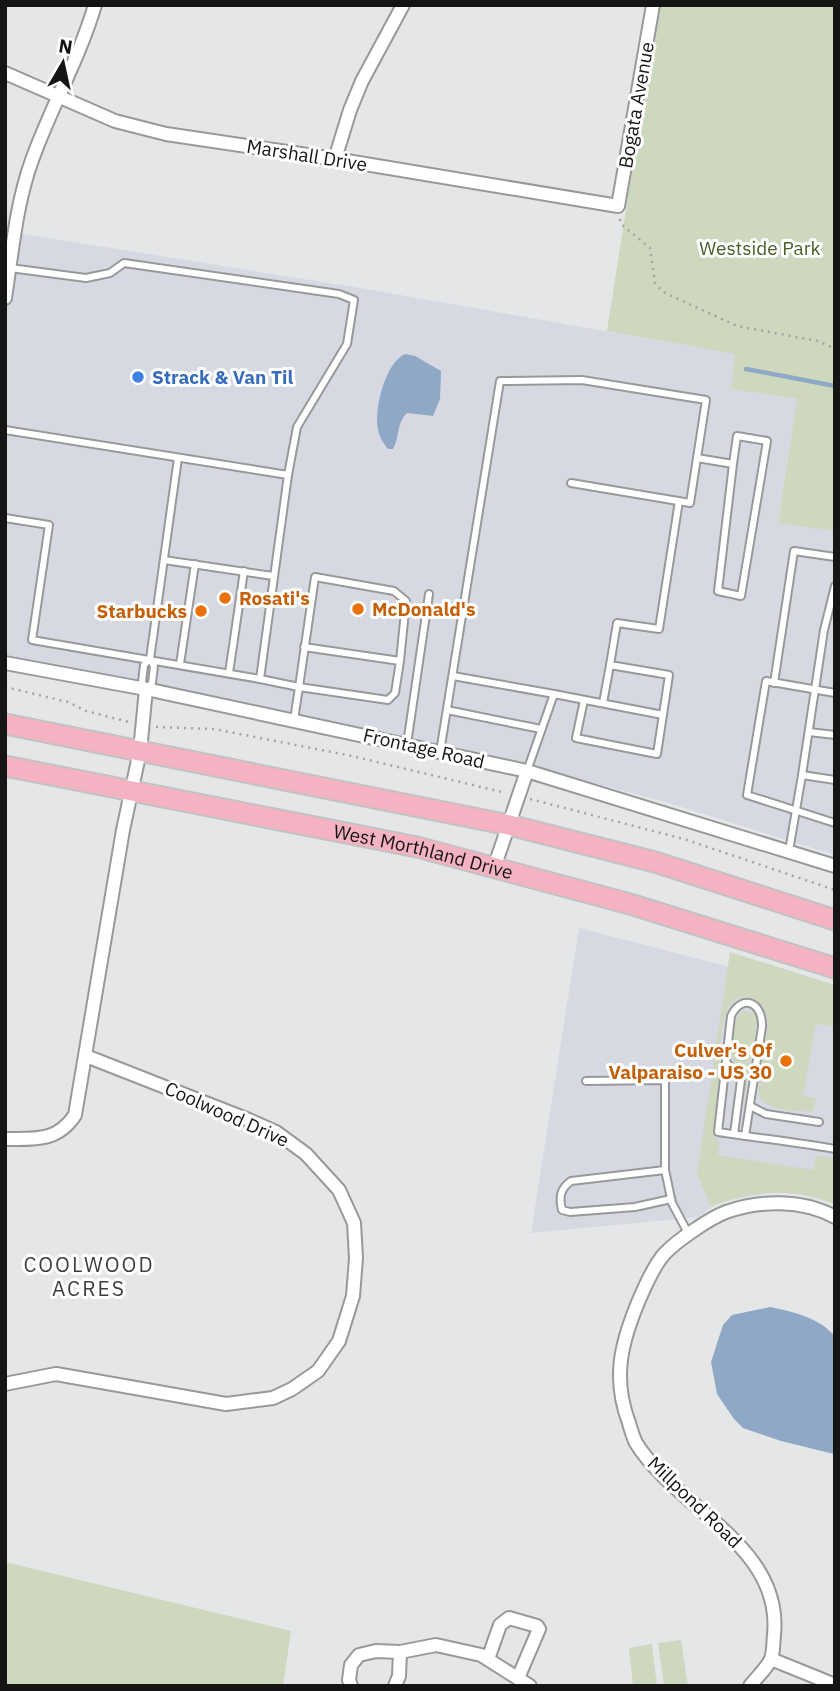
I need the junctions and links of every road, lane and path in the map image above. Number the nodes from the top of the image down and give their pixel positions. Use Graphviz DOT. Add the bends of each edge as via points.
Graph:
graph roads {
  1 [pos="95,5"];
  2 [pos="403,5"];
  3 [pos="653,5"];
  4 [pos="5,73"];
  5 [pos="58,97"];
  6 [pos="335,159"];
  7 [pos="618,205"];
  8 [pos="10,268"];
  9 [pos="5,298"];
  10 [pos="835,349"];
  11 [pos="5,430"];
  12 [pos="178,458"];
  13 [pos="697,458"];
  14 [pos="733,464"];
  15 [pos="288,475"];
  16 [pos="572,483"];
  17 [pos="679,501"];
  18 [pos="5,518"];
  19 [pos="835,557"];
  20 [pos="164,559"];
  21 [pos="195,564"];
  22 [pos="244,571"];
  23 [pos="273,576"];
  24 [pos="835,586"];
  25 [pos="429,594"];
  26 [pos="834,597"];
  27 [pos="304,647"];
  28 [pos="150,659"];
  29 [pos="400,661"];
  30 [pos="5,663"];
  31 [pos="180,664"];
  32 [pos="610,665"];
  33 [pos="229,673"];
  34 [pos="453,676"];
  35 [pos="260,679"];
  36 [pos="774,683"];
  37 [pos="5,687"];
  38 [pos="299,687"];
  39 [pos="146,688"];
  40 [pos="815,690"];
  41 [pos="835,693"];
  42 [pos="554,694"];
  43 [pos="584,700"];
  44 [pos="603,703"];
  45 [pos="447,710"];
  46 [pos="663,715"];
  47 [pos="294,720"];
  48 [pos="142,723"];
  49 [pos="5,724"];
  50 [pos="541,729"];
  51 [pos="809,732"];
  52 [pos="835,735"];
  53 [pos="407,745"];
  54 [pos="140,751"];
  55 [pos="440,752"];
  56 [pos="5,766"];
  57 [pos="527,771"];
  58 [pos="802,775"];
  59 [pos="835,779"];
  60 [pos="132,792"];
  61 [pos="518,796"];
  62 [pos="796,812"];
  63 [pos="835,823"];
  64 [pos="509,825"];
  65 [pos="789,851"];
  66 [pos="835,866"];
  67 [pos="494,868"];
  68 [pos="835,890"];
  69 [pos="835,920"];
  70 [pos="835,968"];
  71 [pos="86,1056"];
  72 [pos="727,1062"];
  73 [pos="586,1081"];
  74 [pos="750,1106"];
  75 [pos="819,1122"];
  76 [pos="734,1134"];
  77 [pos="745,1136"];
  78 [pos="5,1139"];
  79 [pos="835,1149"];
  80 [pos="665,1170"];
  81 [pos="671,1199"];
  82 [pos="835,1217"];
  83 [pos="688,1235"];
  84 [pos="5,1384"];
  85 [pos="400,1652"];
  86 [pos="488,1659"];
  87 [pos="771,1659"];
  88 [pos="518,1678"];
  89 [pos="835,1685"];
  90 [pos="351,1686"];
  91 [pos="395,1686"];
  92 [pos="530,1686"];
  93 [pos="750,1686"];
  1 -- 5 [label="street"];
  2 -- 6 [label="street" via="362,81"];
  3 -- 7 [label="street, Bogata Avenue"];
  4 -- 5 [label="street, Marshall Drive"];
  5 -- 6 [label="street, Marshall Drive" via="115,121 166,134"];
  5 -- 8 [label="street" via="31,163"];
  6 -- 7 [label="street, Marshall Drive"];
  7 -- 10 [label="path" via="621,225 650,248 655,283 663,292 737,326 818,341"];
  8 -- 9 [label="street"];
  8 -- 15 [label="lane" via="86,278 110,273 124,263 339,294 354,300 347,344 296,427"];
  11 -- 12 [label="lane"];
  12 -- 15 [label="lane"];
  12 -- 20 [label="lane"];
  13 -- 14 [label="lane"];
  13 -- 17 [label="lane" via="690,503"];
  13 -- 34 [label="lane" via="706,400 582,380 500,381"];
  14 -- 14 [label="lane" via="737,436 767,442 741,596 718,591"];
  15 -- 23 [label="lane"];
  16 -- 17 [label="lane"];
  17 -- 32 [label="lane" via="659,629 617,623"];
  18 -- 28 [label="lane" via="49,525 32,640"];
  19 -- 36 [label="lane" via="794,551"];
  20 -- 21 [label="lane"];
  20 -- 28 [label="lane"];
  21 -- 22 [label="lane"];
  21 -- 31 [label="lane"];
  22 -- 23 [label="lane"];
  22 -- 33 [label="lane"];
  23 -- 35 [label="lane"];
  24 -- 26 [label="lane"];
  25 -- 53 [label="lane"];
  26 -- 40 [label="lane"];
  27 -- 29 [label="lane"];
  27 -- 29 [label="lane" via="315,577 394,591 406,601"];
  27 -- 38 [label="lane"];
  28 -- 31 [label="lane"];
  28 -- 39 [label="lane" via="152,683"];
  29 -- 38 [label="lane" via="395,693 388,700"];
  30 -- 39 [label="street, Frontage Road"];
  31 -- 33 [label="lane"];
  32 -- 44 [label="lane"];
  32 -- 46 [label="lane" via="669,675"];
  33 -- 35 [label="lane"];
  34 -- 42 [label="lane"];
  34 -- 45 [label="lane"];
  35 -- 38 [label="lane"];
  36 -- 40 [label="lane"];
  36 -- 62 [label="lane" via="766,681 747,794"];
  37 -- 48 [label="path"];
  38 -- 47 [label="lane"];
  39 -- 47 [label="street, Frontage Road"];
  39 -- 48 [label="street"];
  40 -- 41 [label="lane"];
  40 -- 51 [label="lane"];
  42 -- 43 [label="lane"];
  42 -- 50 [label="lane"];
  43 -- 44 [label="lane"];
  43 -- 46 [label="lane" via="576,738 657,754"];
  44 -- 46 [label="lane"];
  45 -- 50 [label="lane"];
  45 -- 55 [label="lane"];
  47 -- 53 [label="street, Frontage Road"];
  48 -- 54 [label="street"];
  48 -- 61 [label="path" via="214,729"];
  49 -- 54 [label="highway"];
  50 -- 57 [label="lane"];
  51 -- 52 [label="lane"];
  51 -- 58 [label="lane"];
  53 -- 55 [label="street, Frontage Road"];
  54 -- 60 [label="street"];
  54 -- 64 [label="highway"];
  55 -- 57 [label="street, Frontage Road"];
  56 -- 60 [label="highway, West Morthland Drive"];
  57 -- 61 [label="street"];
  57 -- 65 [label="street, Frontage Road"];
  58 -- 59 [label="lane"];
  58 -- 62 [label="lane"];
  60 -- 67 [label="highway, West Morthland Drive" via="417,847"];
  60 -- 71 [label="street"];
  61 -- 64 [label="street"];
  61 -- 68 [label="path" via="684,839"];
  62 -- 63 [label="lane"];
  62 -- 65 [label="lane"];
  64 -- 67 [label="street"];
  64 -- 69 [label="highway" via="655,862"];
  65 -- 66 [label="street, Frontage Road"];
  67 -- 70 [label="highway, West Morthland Drive" via="630,904"];
  71 -- 78 [label="street" via="79,1101 68,1125 43,1138"];
  71 -- 84 [label="street, Coolwood Drive" via="248,1120 284,1137 306,1154 339,1190 354,1223 353,1296 339,1341 318,1371 272,1398 226,1404 56,1374"];
  72 -- 74 [label="lane" via="731,1016 741,1004 759,1008 762,1016"];
  72 -- 76 [label="lane" via="741,1080"];
  72 -- 76 [label="lane" via="718,1132"];
  73 -- 80 [label="lane" via="665,1080"];
  74 -- 75 [label="lane" via="766,1114"];
  74 -- 77 [label="lane"];
  76 -- 77 [label="lane"];
  77 -- 79 [label="lane"];
  80 -- 81 [label="lane"];
  80 -- 81 [label="lane" via="571,1181 559,1199 562,1210 570,1212"];
  81 -- 83 [label="lane"];
  82 -- 83 [label="street, Millpond Road" via="810,1207 768,1203 718,1215"];
  83 -- 87 [label="street, Millpond Road" via="663,1255 629,1324 619,1361 621,1402 636,1442 662,1474 746,1553 768,1584 775,1618"];
  85 -- 86 [label="street" via="436,1645"];
  85 -- 90 [label="street" via="359,1656 351,1665"];
  85 -- 91 [label="street"];
  86 -- 88 [label="street"];
  86 -- 88 [label="street" via="503,1621 509,1618 537,1626"];
  87 -- 89 [label="street"];
  87 -- 93 [label="street"];
  88 -- 92 [label="street"];
}
